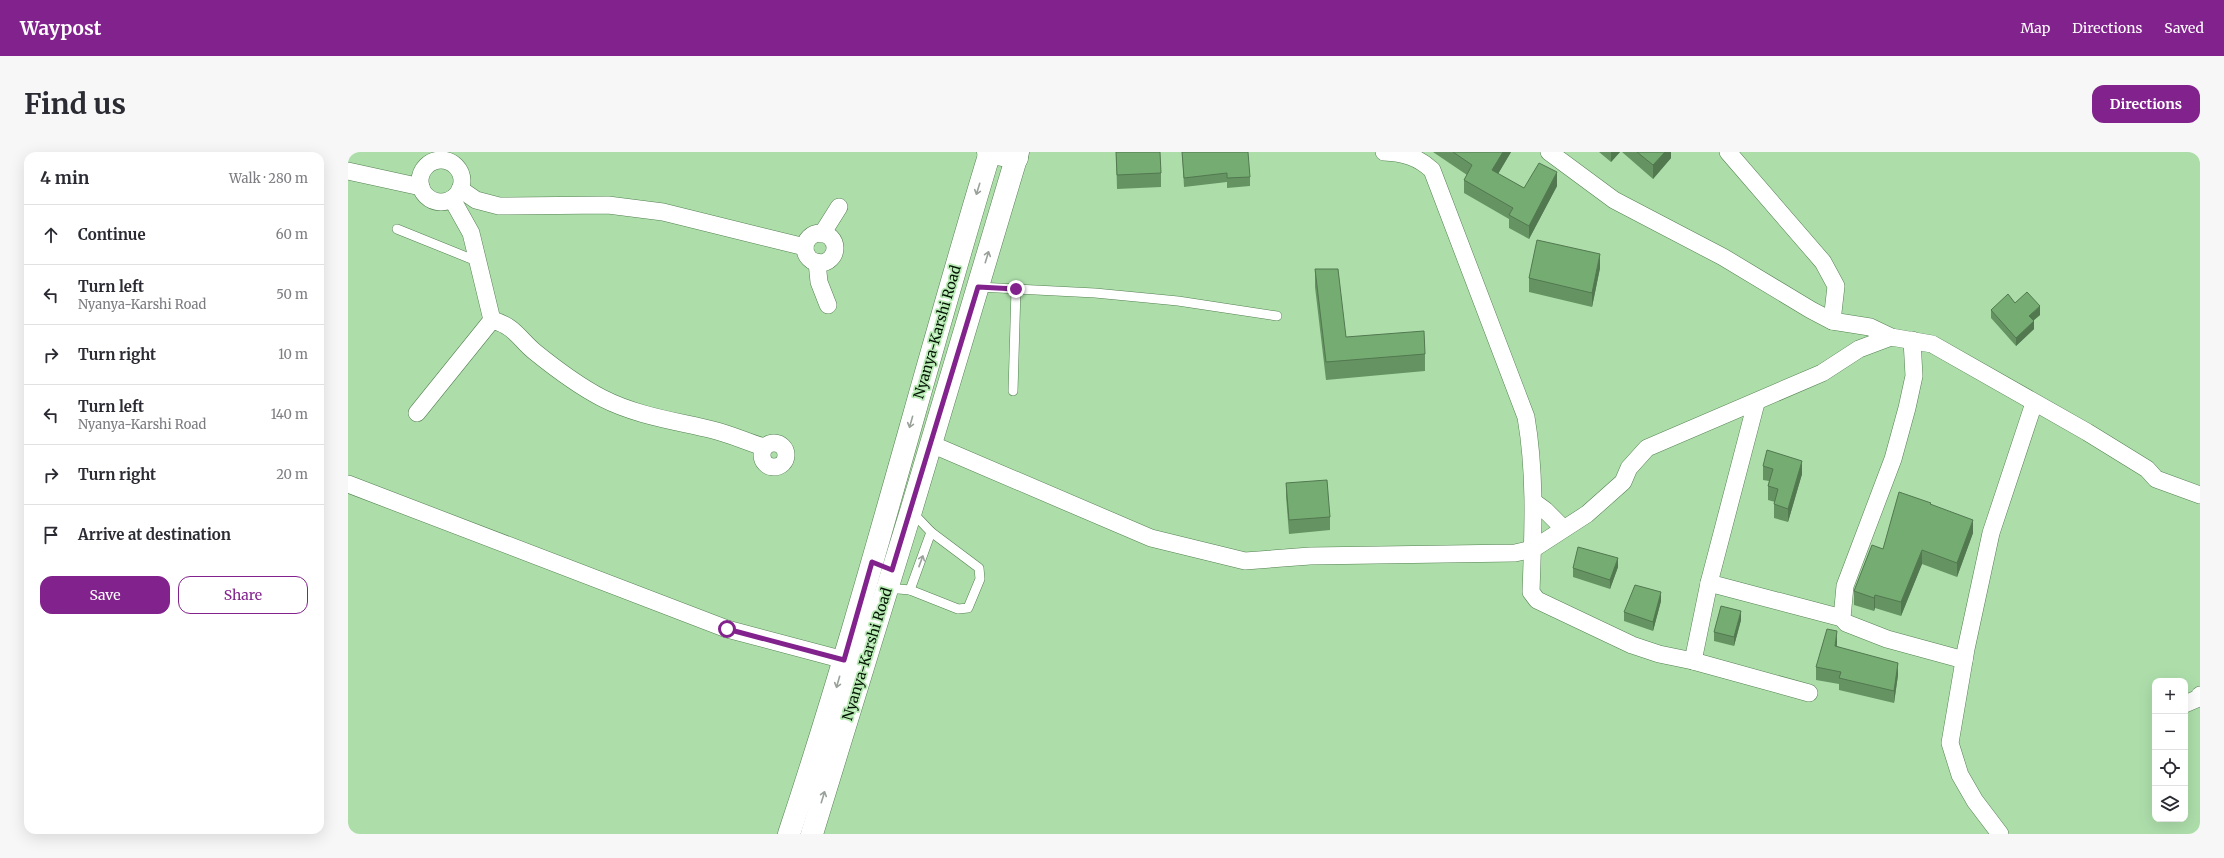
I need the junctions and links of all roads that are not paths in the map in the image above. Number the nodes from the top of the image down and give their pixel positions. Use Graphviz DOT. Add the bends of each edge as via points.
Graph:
graph roads {
  1 [pos="989,152"];
  2 [pos="1384,152"];
  3 [pos="1549,152"];
  4 [pos="1728,152"];
  5 [pos="1018,155"];
  6 [pos="436,157"];
  7 [pos="456,159"];
  8 [pos="348,171"];
  9 [pos="420,187"];
  10 [pos="456,194"];
  11 [pos="839,207"];
  12 [pos="397,229"];
  13 [pos="822,234"];
  14 [pos="805,247"];
  15 [pos="479,262"];
  16 [pos="817,262"];
  17 [pos="978,287"];
  18 [pos="1016,289"];
  19 [pos="828,305"];
  20 [pos="1277,316"];
  21 [pos="492,320"];
  22 [pos="1832,321"];
  23 [pos="1891,337"];
  24 [pos="1912,340"];
  25 [pos="1013,391"];
  26 [pos="1756,403"];
  27 [pos="2034,403"];
  28 [pos="417,413"];
  29 [pos="931,444"];
  30 [pos="764,447"];
  31 [pos="348,484"];
  32 [pos="2200,495"];
  33 [pos="1534,502"];
  34 [pos="911,511"];
  35 [pos="1563,528"];
  36 [pos="931,532"];
  37 [pos="1533,549"];
  38 [pos="872,562"];
  39 [pos="889,578"];
  40 [pos="1709,583"];
  41 [pos="910,590"];
  42 [pos="1842,618"];
  43 [pos="844,660"];
  44 [pos="1964,660"];
  45 [pos="1693,661"];
  46 [pos="1808,693"];
  47 [pos="2200,695"];
  48 [pos="2188,703"];
  49 [pos="789,834"];
  50 [pos="812,834"];
  51 [pos="2000,834"];
  1 -- 5 [label="main road"];
  1 -- 38 [label="main road, Nyanya-Karshi Road, one-way"];
  2 -- 33 [label="street" via="1410,155 1422,160 1432,170 1438,182 1476,291 1526,416"];
  3 -- 22 [label="street" via="1614,200 1723,257"];
  4 -- 22 [label="street" via="1823,262 1836,286"];
  17 -- 5 [label="main road, Nyanya-Karshi Road, one-way"];
  6 -- 7 [label="street" via="444,161"];
  6 -- 9 [label="street" via="424,168"];
  7 -- 10 [label="street" via="462,177"];
  8 -- 9 [label="street"];
  9 -- 10 [label="street" via="433,201 446,202"];
  10 -- 14 [label="street" via="499,206 608,205 663,212"];
  10 -- 15 [label="street" via="471,232"];
  11 -- 13 [label="street"];
  12 -- 15 [label="lane"];
  13 -- 14 [label="street" via="809,238"];
  13 -- 16 [label="street" via="834,242 834,252 830,260"];
  14 -- 16 [label="street" via="808,257"];
  15 -- 21 [label="street"];
  16 -- 19 [label="street" via="819,282"];
  17 -- 18 [label="lane"];
  17 -- 29 [label="main road, Nyanya-Karshi Road"];
  18 -- 20 [label="lane" via="1171,301"];
  18 -- 25 [label="lane"];
  21 -- 28 [label="street"];
  21 -- 30 [label="street" via="503,323 555,368 603,398 655,418 714,430"];
  22 -- 23 [label="street" via="1870,327"];
  23 -- 24 [label="street"];
  23 -- 26 [label="street" via="1859,349 1822,373"];
  24 -- 27 [label="street" via="1932,344 1956,356"];
  24 -- 42 [label="street" via="1914,376 1907,408 1893,459 1845,586"];
  26 -- 35 [label="street" via="1647,448 1612,493 1587,514"];
  26 -- 40 [label="street"];
  27 -- 32 [label="street" via="2147,469 2156,479"];
  27 -- 44 [label="street" via="1991,533"];
  29 -- 34 [label="main road, Nyanya-Karshi Road"];
  29 -- 37 [label="street" via="1151,538 1245,561 1310,556 1515,552"];
  31 -- 43 [label="street" via="727,629"];
  33 -- 35 [label="street"];
  33 -- 37 [label="street"];
  34 -- 36 [label="lane"];
  34 -- 39 [label="main road, Nyanya-Karshi Road"];
  35 -- 37 [label="street"];
  41 -- 36 [label="lane, one-way"];
  36 -- 41 [label="lane" via="979,568 980,579 968,608 958,609"];
  37 -- 45 [label="street" via="1531,592 1537,600 1632,645"];
  38 -- 39 [label="main road"];
  38 -- 43 [label="main road, Nyanya-Karshi Road"];
  39 -- 41 [label="lane"];
  50 -- 39 [label="main road, Nyanya-Karshi Road, one-way"];
  40 -- 42 [label="street"];
  40 -- 45 [label="street"];
  42 -- 44 [label="street" via="1846,623 1887,639"];
  43 -- 49 [label="main road, Nyanya-Karshi Road, one-way"];
  44 -- 51 [label="street" via="1950,743 1960,775 1975,801"];
  45 -- 46 [label="street"];
  47 -- 48 [label="street"];
}
